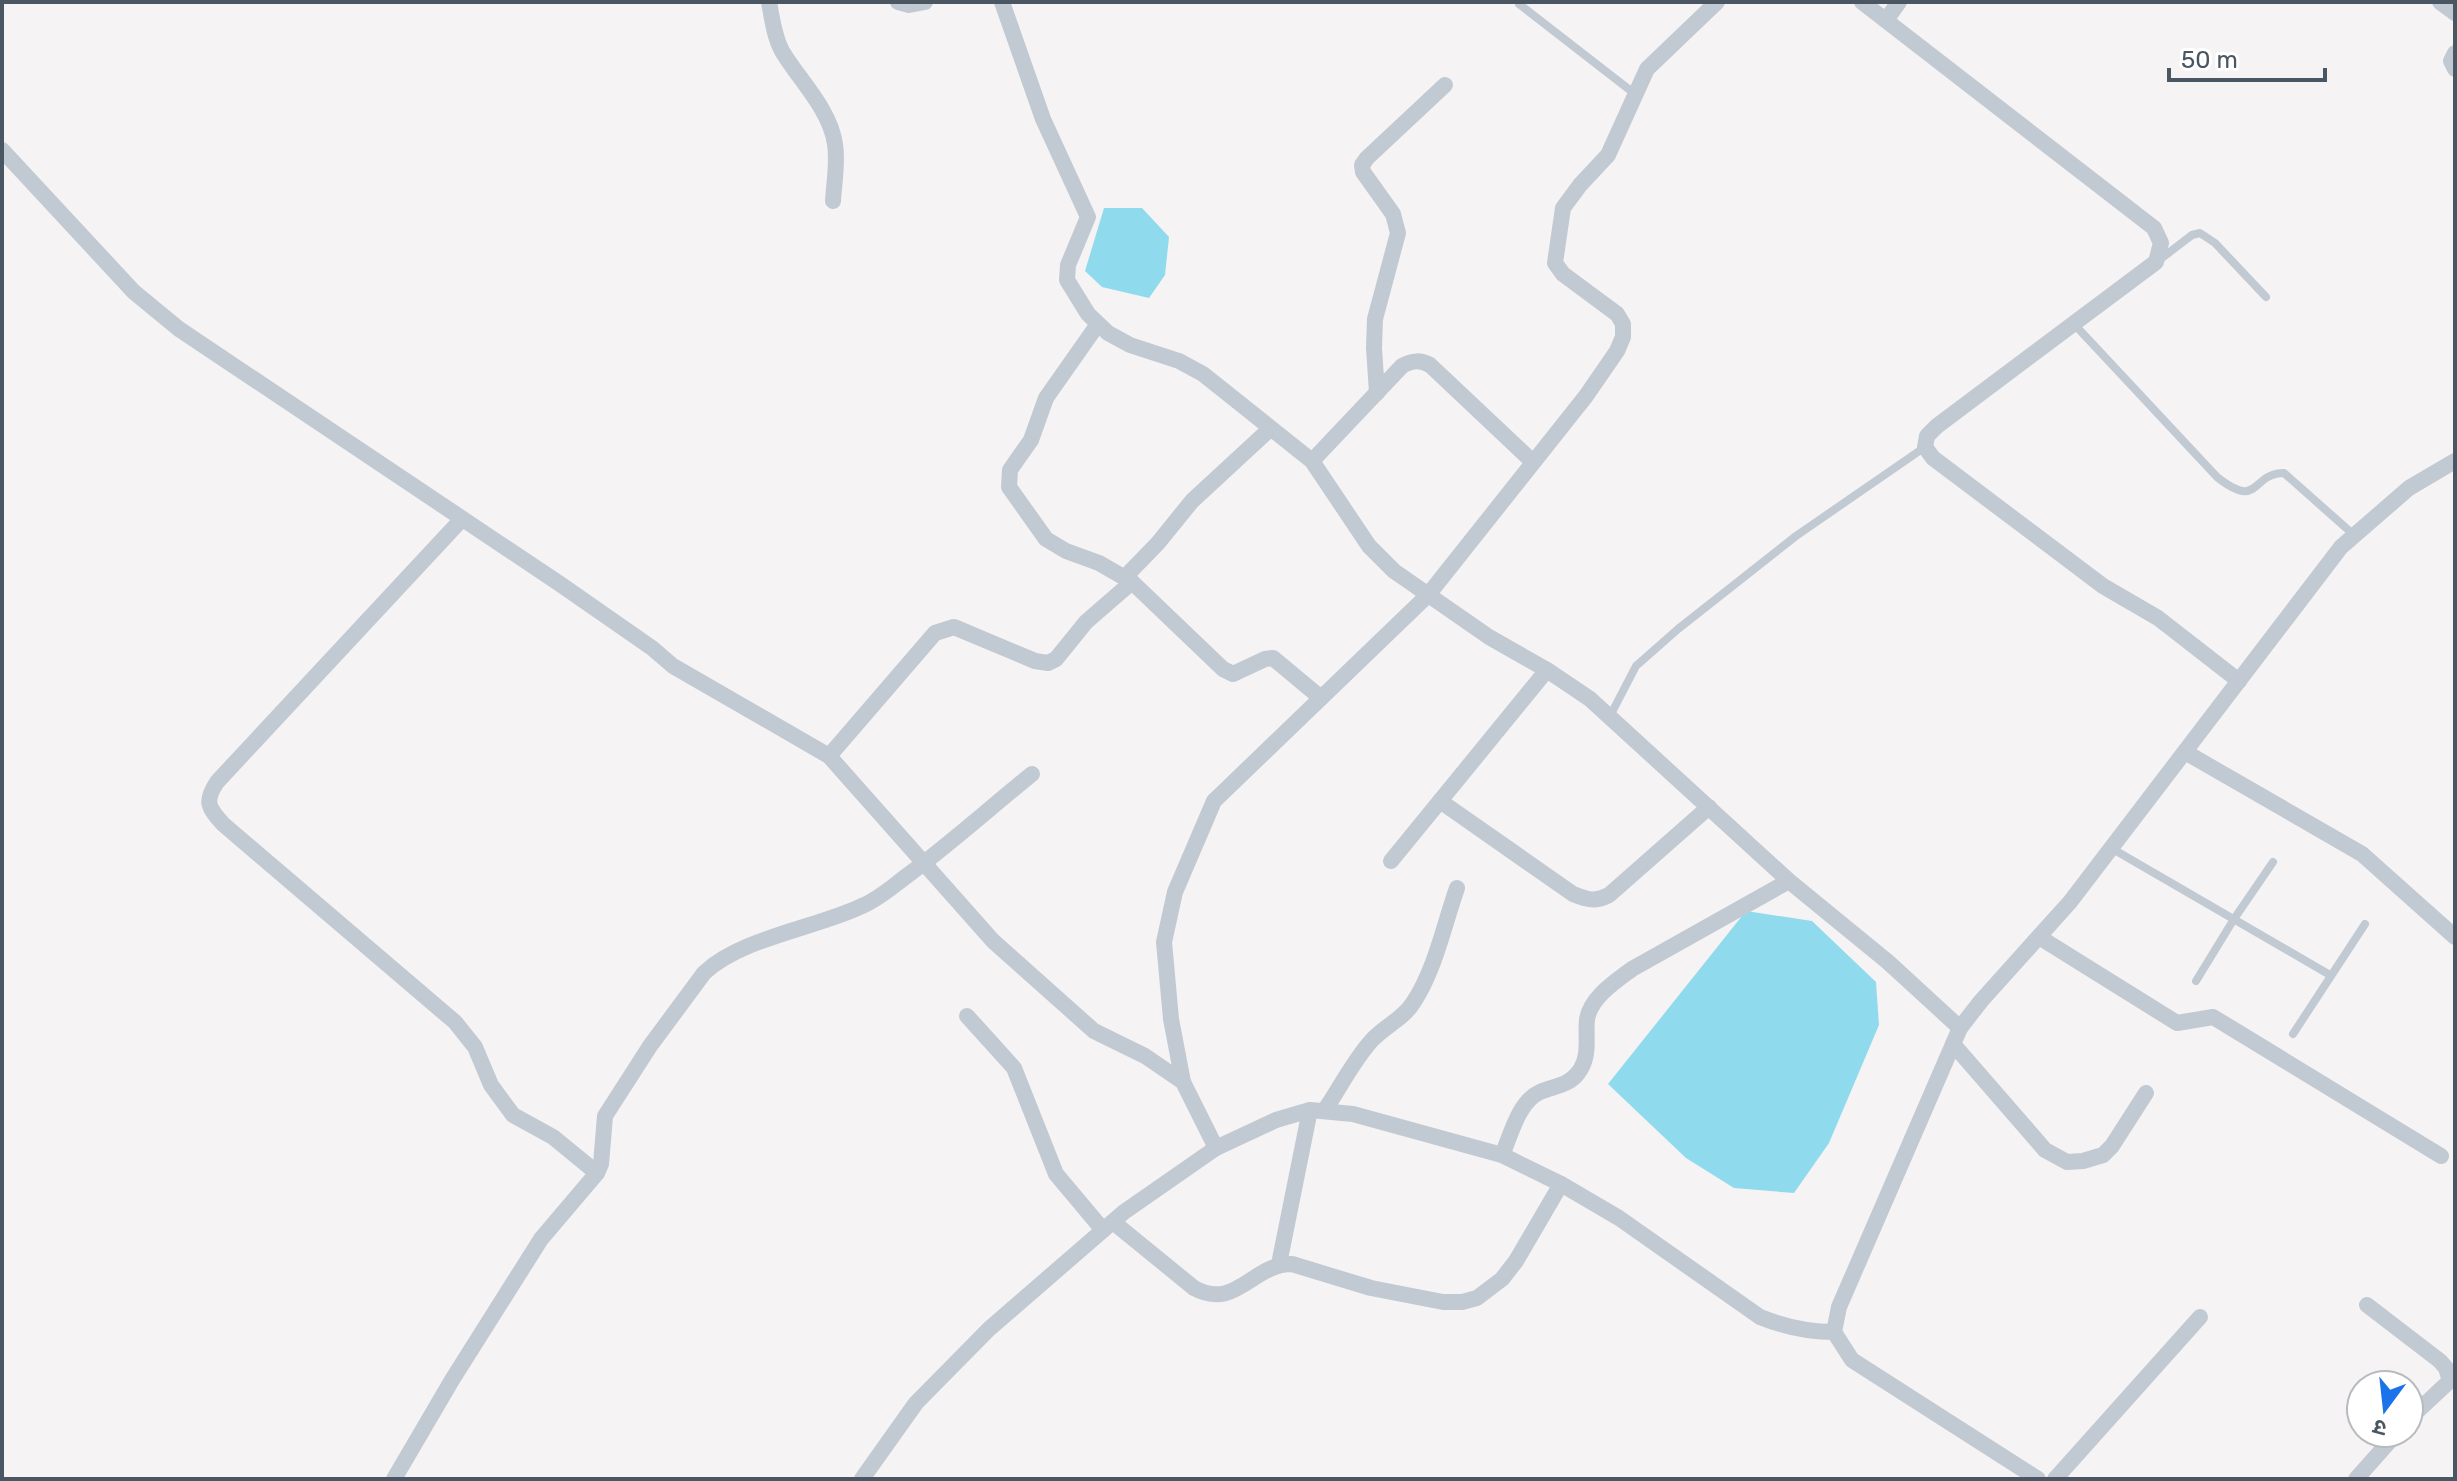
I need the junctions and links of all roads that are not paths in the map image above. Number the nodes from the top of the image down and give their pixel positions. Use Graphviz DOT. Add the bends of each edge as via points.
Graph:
graph roads {
  1 [pos="769,2"];
  2 [pos="898,2"];
  3 [pos="925,2"];
  4 [pos="1002,2"];
  5 [pos="1717,2"];
  6 [pos="1862,2"];
  7 [pos="1899,2"];
  8 [pos="2440,2"];
  9 [pos="1519,4"];
  10 [pos="2455,13"];
  11 [pos="1886,20"];
  12 [pos="2455,53"];
  13 [pos="2455,69"];
  14 [pos="1445,85"];
  15 [pos="1635,94"];
  16 [pos="2,150"];
  17 [pos="833,201"];
  18 [pos="2156,262"];
  19 [pos="2266,297"];
  20 [pos="1098,324"];
  21 [pos="2074,324"];
  22 [pos="1377,393"];
  23 [pos="1270,429"];
  24 [pos="1925,447"];
  25 [pos="1312,461"];
  26 [pos="2455,461"];
  27 [pos="1533,462"];
  28 [pos="462,519"];
  29 [pos="2354,536"];
  30 [pos="1128,580"];
  31 [pos="1428,595"];
  32 [pos="1547,670"];
  33 [pos="2239,681"];
  34 [pos="1321,698"];
  35 [pos="1610,716"];
  36 [pos="2185,752"];
  37 [pos="829,756"];
  38 [pos="1032,774"];
  39 [pos="1440,801"];
  40 [pos="1709,807"];
  41 [pos="2111,848"];
  42 [pos="1391,861"];
  43 [pos="2273,862"];
  44 [pos="924,863"];
  45 [pos="1789,881"];
  46 [pos="1457,888"];
  47 [pos="2234,919"];
  48 [pos="2365,924"];
  49 [pos="2039,937"];
  50 [pos="2455,937"];
  51 [pos="2330,975"];
  52 [pos="2196,981"];
  53 [pos="967,1016"];
  54 [pos="1960,1028"];
  55 [pos="2293,1034"];
  56 [pos="1953,1044"];
  57 [pos="1183,1082"];
  58 [pos="2146,1093"];
  59 [pos="1317,1111"];
  60 [pos="1216,1148"];
  61 [pos="1502,1155"];
  62 [pos="2441,1156"];
  63 [pos="597,1173"];
  64 [pos="1561,1184"];
  65 [pos="1108,1226"];
  66 [pos="1279,1264"];
  67 [pos="2367,1305"];
  68 [pos="2200,1317"];
  69 [pos="1834,1332"];
  70 [pos="2453,1378"];
  71 [pos="2425,1404"];
  72 [pos="2383,1449"];
  73 [pos="394,1479"];
  74 [pos="862,1479"];
  75 [pos="2038,1479"];
  76 [pos="2055,1479"];
  77 [pos="2356,1479"];
  1 -- 17 [label="street" via="781,49 831,128"];
  2 -- 3 [label="street"];
  4 -- 20 [label="street" via="1043,119 1088,217 1067,280"];
  5 -- 15 [label="street" via="1647,69"];
  6 -- 11 [label="street"];
  7 -- 11 [label="street"];
  8 -- 10 [label="street"];
  9 -- 15 [label="lane"];
  11 -- 18 [label="street" via="2154,228 2161,243"];
  12 -- 13 [label="street"];
  14 -- 22 [label="street" via="1362,165 1393,214 1398,233 1375,319"];
  15 -- 27 [label="street" via="1608,155 1563,208 1555,252 1563,274 1617,314 1623,337 1586,396"];
  16 -- 28 [label="street" via="134,292 179,329"];
  18 -- 19 [label="lane" via="2200,233"];
  18 -- 21 [label="street"];
  20 -- 23 [label="street" via="1130,345 1203,374"];
  20 -- 30 [label="street" via="1046,398 1031,440 1010,470 1009,487 1046,539"];
  21 -- 24 [label="street" via="1937,426"];
  21 -- 29 [label="lane" via="2229,487 2246,492 2284,473"];
  22 -- 25 [label="street"];
  22 -- 27 [label="street" via="1402,366 1422,361"];
  23 -- 25 [label="street"];
  23 -- 30 [label="street" via="1192,501"];
  24 -- 33 [label="street" via="2103,586 2158,618"];
  24 -- 35 [label="lane" via="1796,536 1668,637 1636,666"];
  25 -- 31 [label="street" via="1369,546"];
  26 -- 29 [label="street" via="2409,488"];
  27 -- 31 [label="street"];
  28 -- 37 [label="street" via="673,666"];
  28 -- 63 [label="street" via="217,782 208,803 223,824 455,1022 517,1119 553,1137"];
  29 -- 33 [label="street"];
  30 -- 34 [label="street" via="1223,669 1233,674 1273,658"];
  30 -- 37 [label="street" via="1048,663 954,627 935,633"];
  31 -- 32 [label="street"];
  31 -- 34 [label="street"];
  32 -- 35 [label="street"];
  32 -- 39 [label="street"];
  33 -- 36 [label="street"];
  34 -- 57 [label="street" via="1214,801 1175,892 1164,942 1165,975"];
  35 -- 40 [label="street"];
  36 -- 41 [label="street"];
  36 -- 50 [label="street" via="2362,854"];
  37 -- 44 [label="street"];
  38 -- 44 [label="street"];
  39 -- 40 [label="street" via="1573,894 1598,901"];
  39 -- 42 [label="street"];
  40 -- 45 [label="street"];
  41 -- 47 [label="lane"];
  41 -- 49 [label="street"];
  43 -- 47 [label="lane"];
  44 -- 57 [label="street" via="993,941 1073,1015"];
  44 -- 63 [label="street" via="862,907 732,955 704,973 605,1116"];
  45 -- 54 [label="street"];
  45 -- 61 [label="street" via="1609,986 1587,1017 1587,1048 1578,1073 1529,1100"];
  46 -- 59 [label="street" via="1415,1001 1365,1048"];
  47 -- 51 [label="lane"];
  47 -- 52 [label="lane"];
  48 -- 51 [label="lane"];
  49 -- 54 [label="street"];
  49 -- 62 [label="street" via="2177,1023 2213,1017"];
  51 -- 55 [label="lane"];
  53 -- 65 [label="street" via="1014,1068 1056,1174"];
  54 -- 56 [label="street"];
  56 -- 58 [label="street" via="2045,1150 2067,1162 2103,1155"];
  56 -- 69 [label="street" via="1839,1307"];
  57 -- 60 [label="street"];
  59 -- 60 [label="street" via="1276,1120"];
  59 -- 61 [label="street" via="1353,1114"];
  59 -- 66 [label="street"];
  60 -- 65 [label="street"];
  61 -- 64 [label="street"];
  63 -- 73 [label="street" via="541,1239"];
  64 -- 66 [label="street" via="1516,1261 1477,1298 1443,1302"];
  64 -- 69 [label="street" via="1760,1317 1810,1332"];
  65 -- 66 [label="street" via="1205,1294 1228,1293"];
  65 -- 74 [label="street" via="989,1329 916,1403"];
  67 -- 70 [label="street" via="2440,1361"];
  68 -- 76 [label="street"];
  69 -- 75 [label="street" via="1852,1360"];
  70 -- 71 [label="street"];
  72 -- 77 [label="street"];
}
